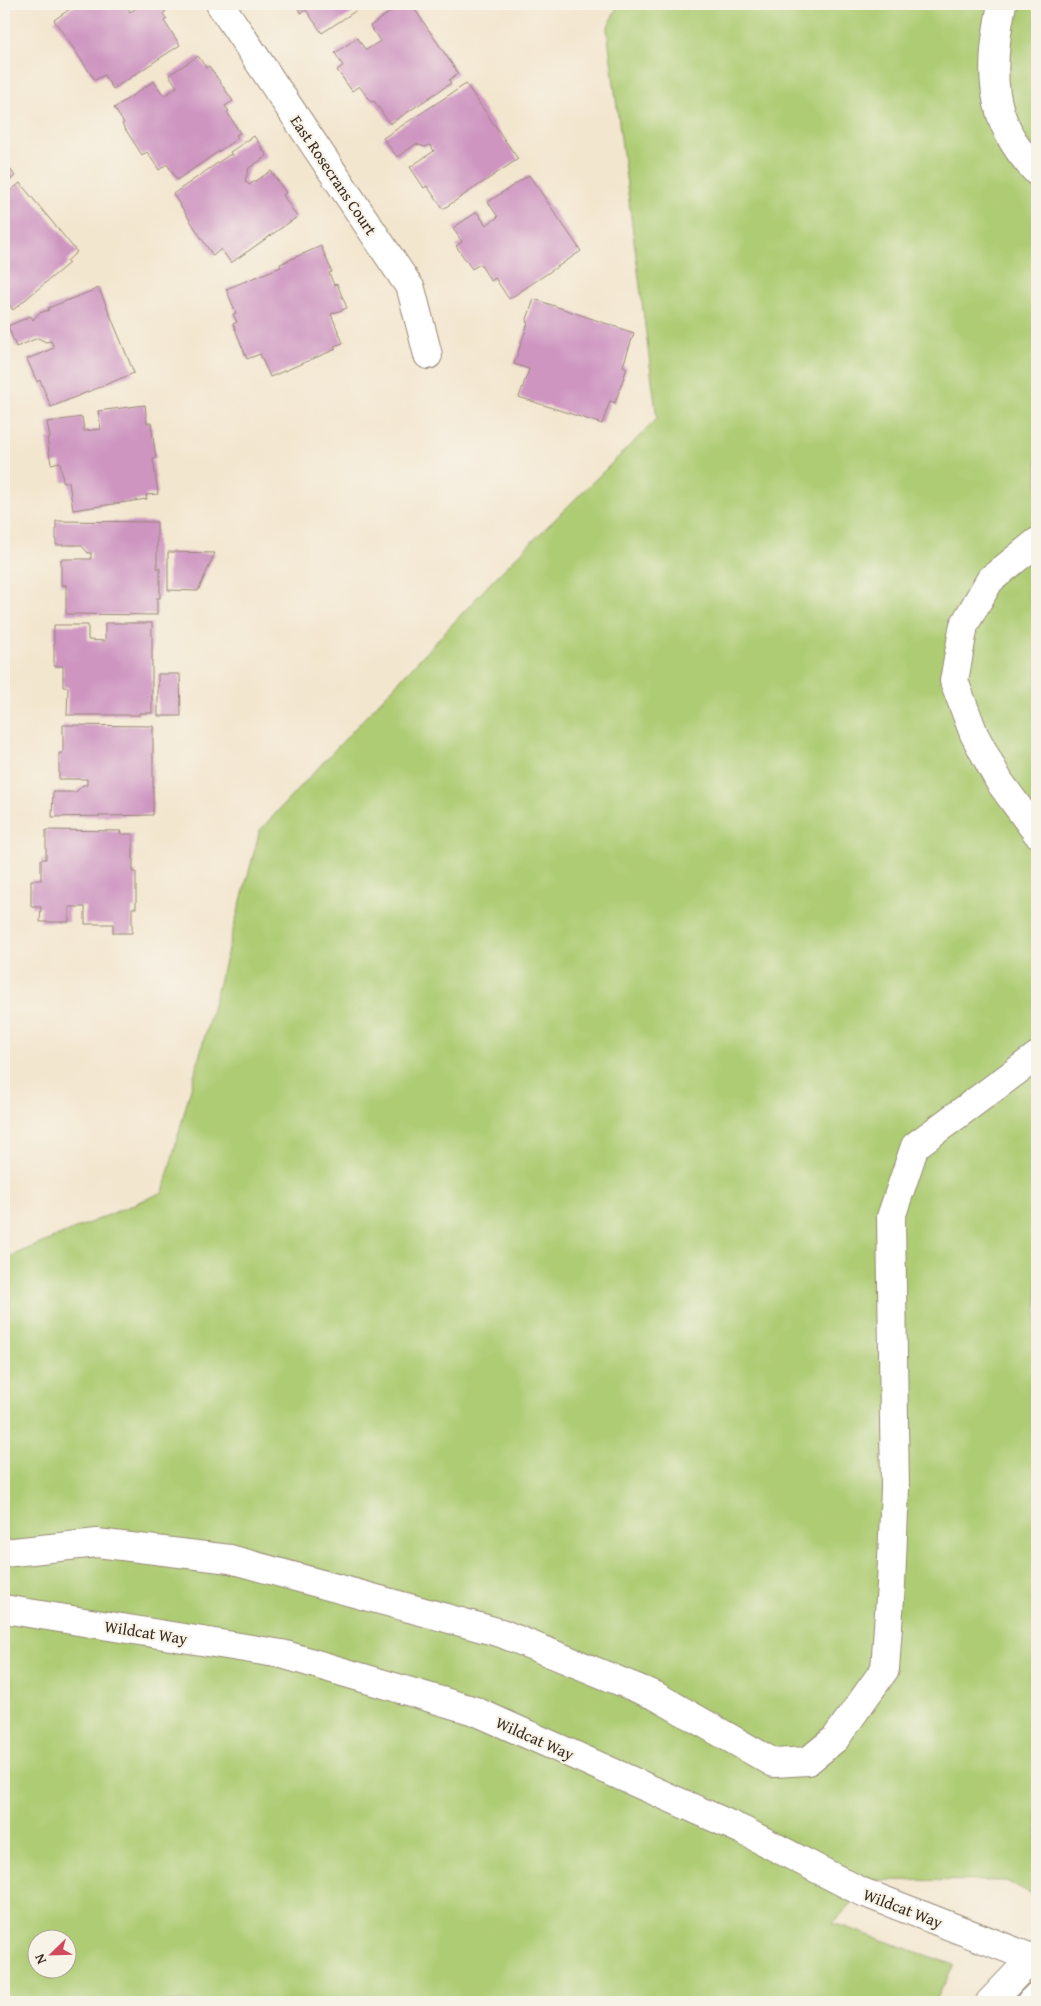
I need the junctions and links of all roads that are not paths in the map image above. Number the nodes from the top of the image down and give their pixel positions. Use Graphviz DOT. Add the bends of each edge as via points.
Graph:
graph roads {
  1 [pos="220,4"];
  2 [pos="1002,4"];
  3 [pos="1037,172"];
  4 [pos="428,355"];
  5 [pos="1037,542"];
  6 [pos="1037,833"];
  7 [pos="1037,1056"];
  8 [pos="4,1553"];
  9 [pos="4,1609"];
  10 [pos="1035,1959"];
  11 [pos="1037,1996"];
  12 [pos="990,2002"];
  13 [pos="1031,2002"];
  1 -- 4 [label="street, East Rosecrans Court" via="411,289"];
  2 -- 3 [label="street" via="994,44 994,78 1001,118 1022,156"];
  5 -- 6 [label="street" via="990,580 964,625 954,681 974,734 999,781"];
  7 -- 8 [label="street" via="915,1146 891,1217 895,1488 885,1669 835,1740 808,1761 774,1763 656,1696 501,1633 230,1559 97,1543"];
  9 -- 10 [label="street, Wildcat Way" via="282,1654 475,1711 742,1830 860,1892"];
  10 -- 12 [label="street"];
  11 -- 13 [label="street"];
}
